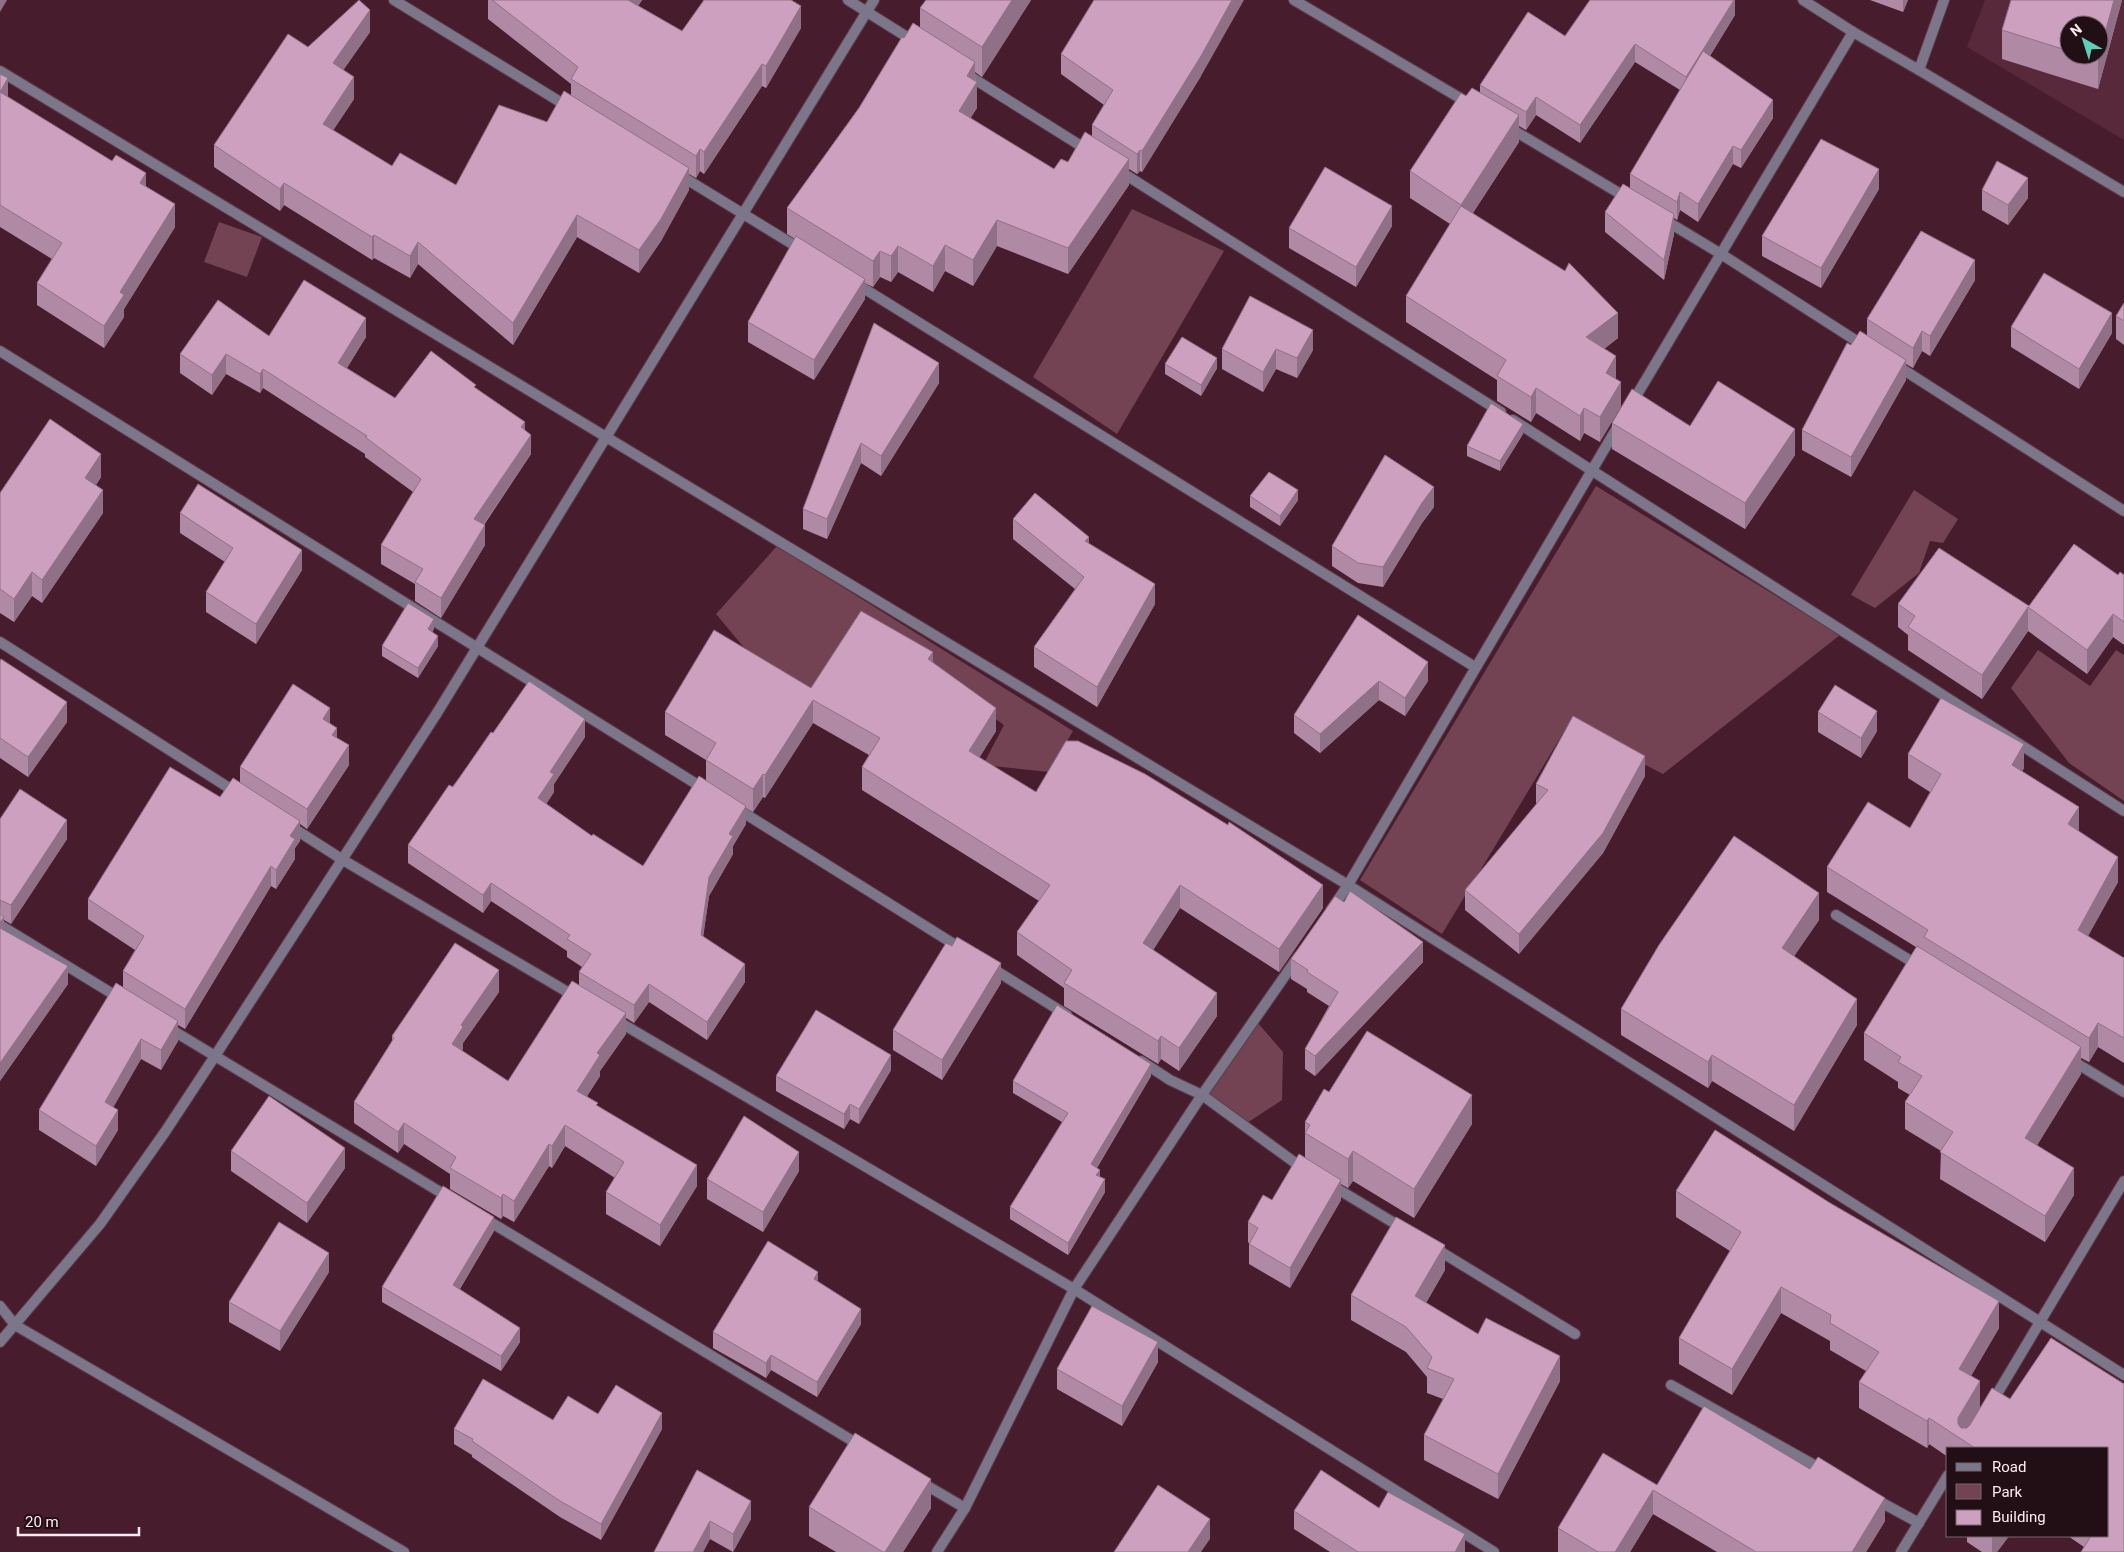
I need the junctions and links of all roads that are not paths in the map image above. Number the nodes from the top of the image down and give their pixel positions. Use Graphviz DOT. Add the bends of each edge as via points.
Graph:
graph roads {
  1 [pos="394,0"];
  2 [pos="848,0"];
  3 [pos="874,0"];
  4 [pos="1294,0"];
  5 [pos="1803,0"];
  6 [pos="1944,0"];
  7 [pos="867,11"];
  8 [pos="1853,32"];
  9 [pos="926,49"];
  10 [pos="952,65"];
  11 [pos="1920,70"];
  12 [pos="0,71"];
  13 [pos="1482,112"];
  14 [pos="581,115"];
  15 [pos="1499,122"];
  16 [pos="1095,155"];
  17 [pos="1112,166"];
  18 [pos="667,167"];
  19 [pos="2124,192"];
  20 [pos="1636,203"];
  21 [pos="1653,213"];
  22 [pos="743,214"];
  23 [pos="1721,254"];
  24 [pos="811,256"];
  25 [pos="844,276"];
  26 [pos="1872,350"];
  27 [pos="0,351"];
  28 [pos="1889,361"];
  29 [pos="607,436"];
  30 [pos="1592,469"];
  31 [pos="2124,511"];
  32 [pos="0,642"];
  33 [pos="476,646"];
  34 [pos="1475,667"];
  35 [pos="714,794"];
  36 [pos="242,796"];
  37 [pos="730,805"];
  38 [pos="2124,811"];
  39 [pos="284,823"];
  40 [pos="343,860"];
  41 [pos="1348,885"];
  42 [pos="1836,915"];
  43 [pos="1326,917"];
  44 [pos="0,926"];
  45 [pos="1303,950"];
  46 [pos="1930,972"];
  47 [pos="584,1001"];
  48 [pos="132,1006"];
  49 [pos="601,1012"];
  50 [pos="157,1021"];
  51 [pos="1077,1022"];
  52 [pos="1128,1053"];
  53 [pos="215,1056"];
  54 [pos="2065,1056"];
  55 [pos="2124,1092"];
  56 [pos="1202,1094"];
  57 [pos="2124,1181"];
  58 [pos="1074,1289"];
  59 [pos="0,1306"];
  60 [pos="2040,1323"];
  61 [pos="15,1325"];
  62 [pos="1574,1334"];
  63 [pos="0,1342"];
  64 [pos="2124,1375"];
  65 [pos="1671,1385"];
  66 [pos="1984,1415"];
  67 [pos="871,1452"];
  68 [pos="1833,1475"];
  69 [pos="914,1478"];
  70 [pos="1946,1478"];
  71 [pos="1867,1494"];
  72 [pos="965,1508"];
  73 [pos="1919,1523"];
  74 [pos="404,1552"];
  75 [pos="937,1552"];
  76 [pos="1494,1552"];
  77 [pos="1901,1552"];
  1 -- 14 [label="street"];
  2 -- 7 [label="street"];
  3 -- 7 [label="street"];
  4 -- 13 [label="street"];
  5 -- 8 [label="street"];
  6 -- 11 [label="street"];
  7 -- 9 [label="street"];
  7 -- 22 [label="street"];
  8 -- 11 [label="street"];
  8 -- 23 [label="street"];
  10 -- 16 [label="street"];
  11 -- 19 [label="street"];
  12 -- 29 [label="street"];
  15 -- 20 [label="street"];
  17 -- 30 [label="street"];
  18 -- 22 [label="street"];
  21 -- 23 [label="street"];
  22 -- 24 [label="street"];
  22 -- 29 [label="street"];
  23 -- 26 [label="street"];
  23 -- 30 [label="street"];
  25 -- 34 [label="street"];
  27 -- 33 [label="street"];
  28 -- 31 [label="street"];
  29 -- 33 [label="street"];
  29 -- 41 [label="street"];
  30 -- 34 [label="street"];
  30 -- 38 [label="street"];
  32 -- 36 [label="street"];
  33 -- 35 [label="street"];
  33 -- 40 [label="street"];
  34 -- 41 [label="street"];
  37 -- 51 [label="street"];
  39 -- 40 [label="street"];
  40 -- 47 [label="street"];
  40 -- 53 [label="street"];
  41 -- 43 [label="street"];
  41 -- 60 [label="street"];
  42 -- 46 [label="street"];
  44 -- 48 [label="street"];
  45 -- 56 [label="street"];
  49 -- 58 [label="street"];
  50 -- 53 [label="street"];
  52 -- 56 [label="street" via="1170,1080"];
  53 -- 61 [label="street" via="100,1224"];
  53 -- 67 [label="street"];
  54 -- 55 [label="street"];
  56 -- 58 [label="street"];
  56 -- 62 [label="street" via="1294,1163"];
  57 -- 60 [label="street"];
  58 -- 72 [label="street"];
  58 -- 76 [label="street"];
  59 -- 61 [label="street"];
  60 -- 64 [label="street"];
  60 -- 66 [label="street"];
  61 -- 63 [label="street"];
  61 -- 74 [label="street"];
  65 -- 68 [label="street"];
  69 -- 72 [label="street"];
  70 -- 73 [label="street"];
  71 -- 73 [label="street"];
  72 -- 75 [label="street"];
  73 -- 77 [label="street"];
}
